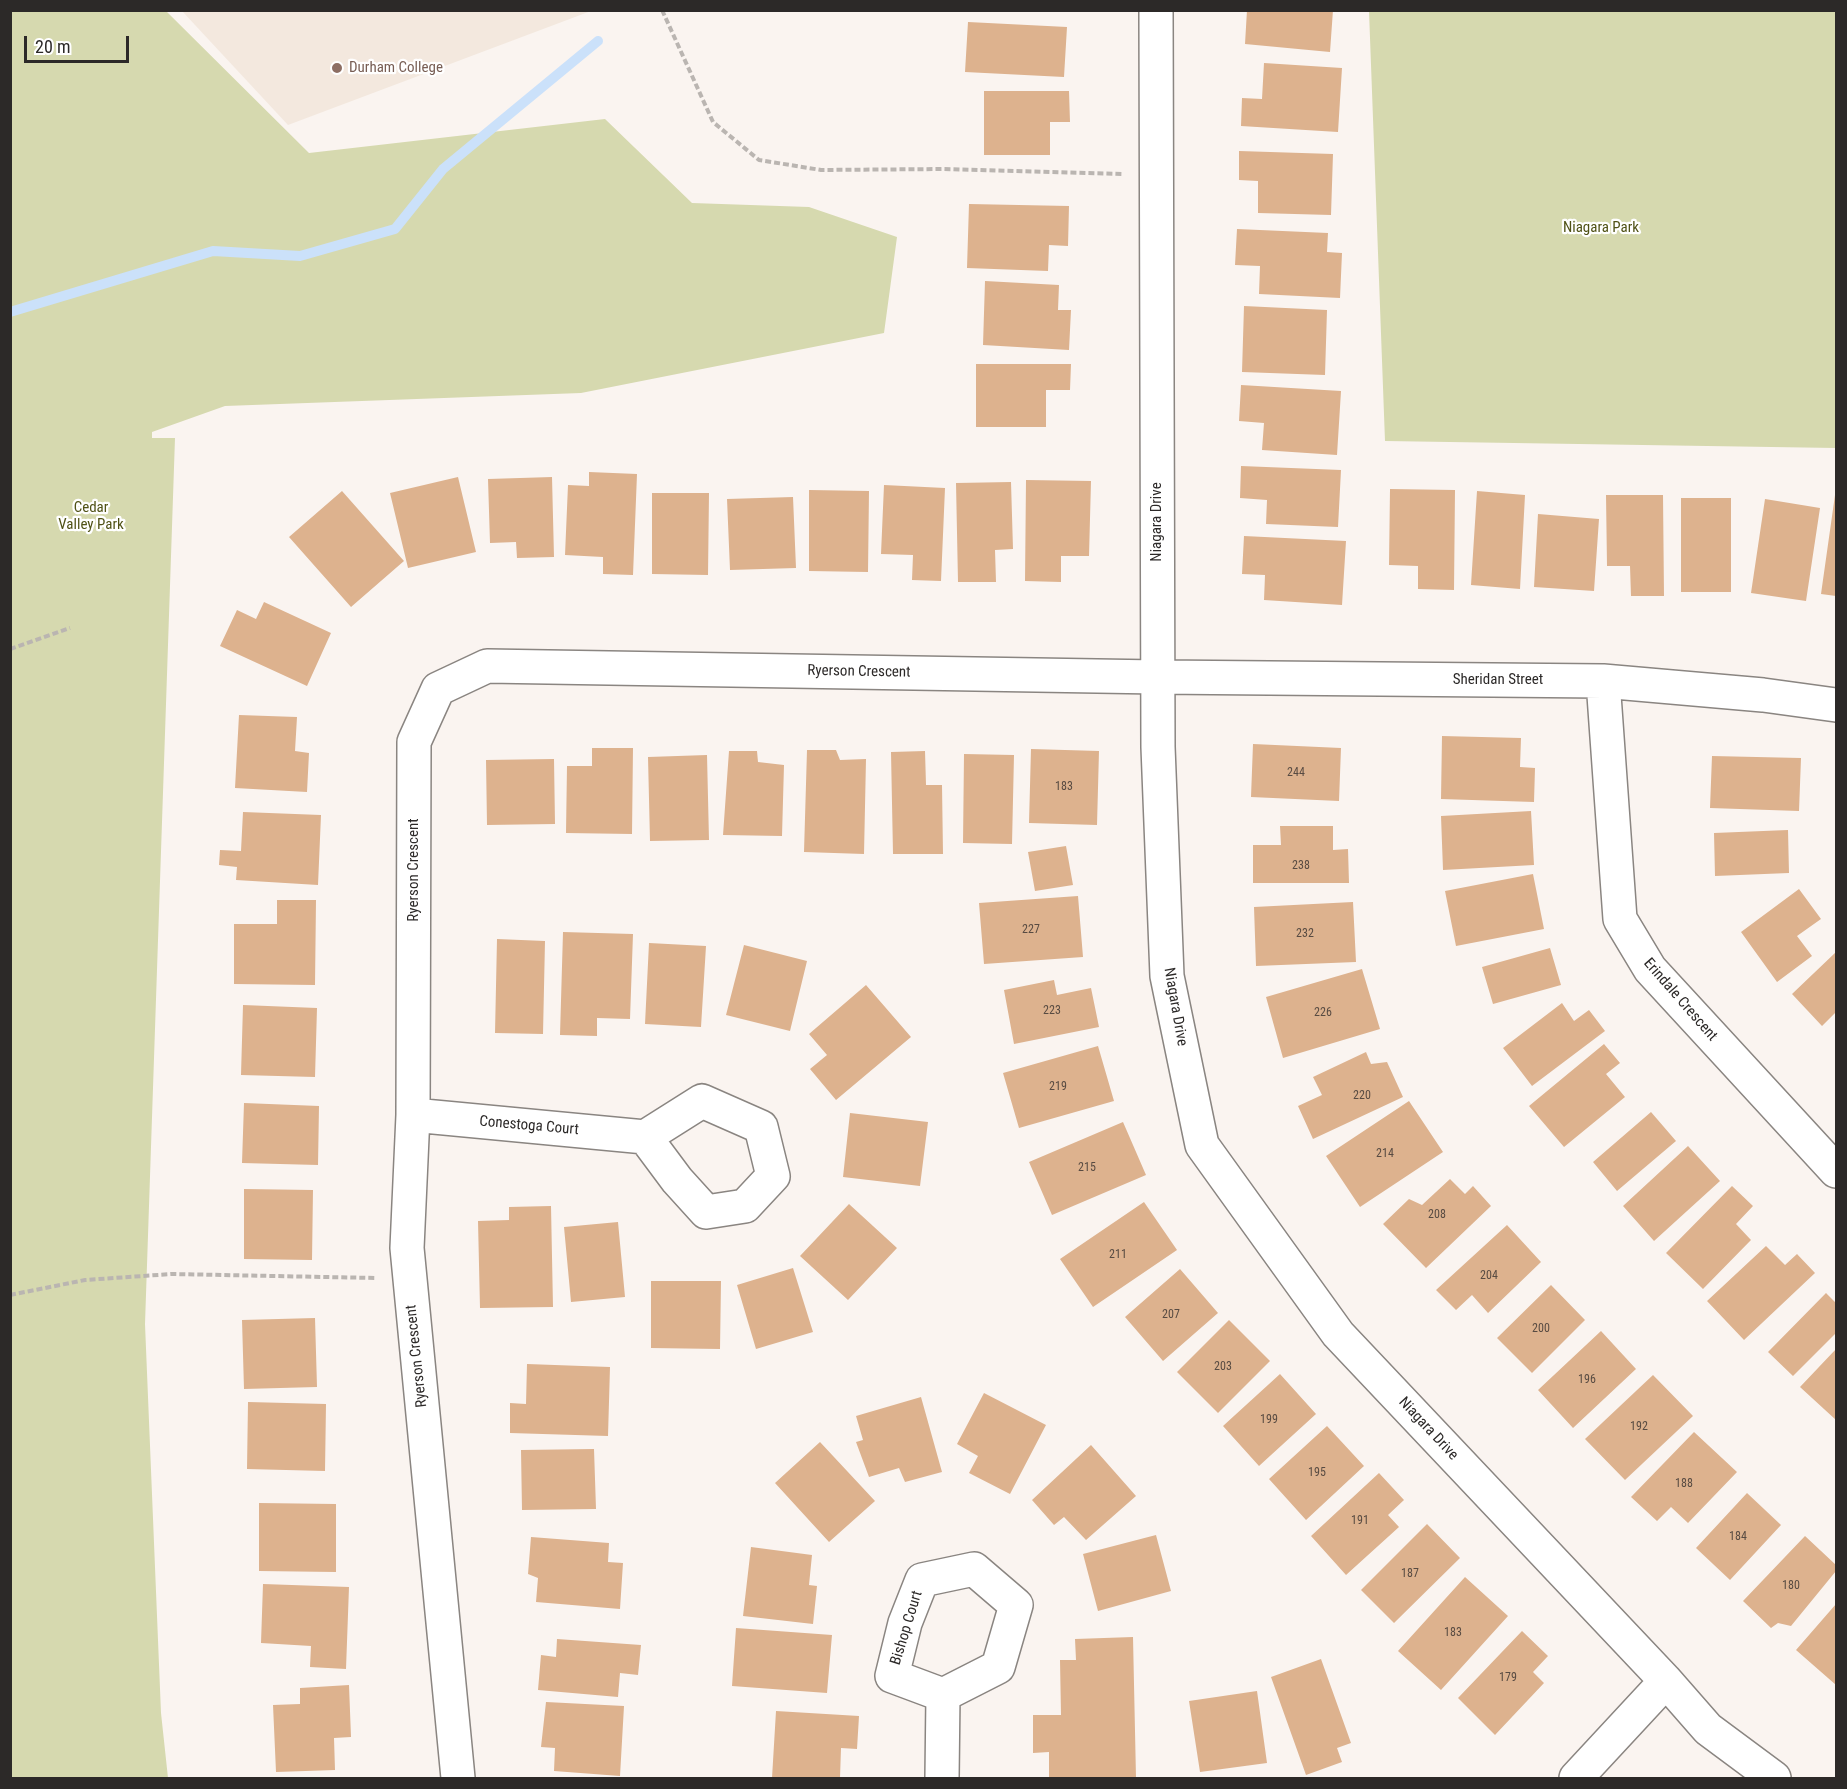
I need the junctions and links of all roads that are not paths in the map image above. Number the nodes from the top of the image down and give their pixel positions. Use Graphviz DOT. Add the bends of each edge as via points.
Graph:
graph roads {
  1 [pos="1156,10"];
  2 [pos="1158,677"];
  3 [pos="1603,681"];
  4 [pos="1836,705"];
  5 [pos="413,1115"];
  6 [pos="645,1137"];
  7 [pos="1836,1171"];
  8 [pos="1666,1682"];
  9 [pos="943,1695"];
  10 [pos="458,1779"];
  11 [pos="942,1779"];
  12 [pos="1576,1779"];
  13 [pos="1774,1779"];
  1 -- 2 [label="street, Niagara Drive"];
  2 -- 3 [label="street, Sheridan Street"];
  2 -- 5 [label="street, Ryerson Crescent" via="487,666 438,689 414,742"];
  2 -- 8 [label="street, Niagara Drive" via="1167,976 1202,1145 1338,1334"];
  3 -- 4 [label="street, Sheridan Street"];
  3 -- 7 [label="street, Erindale Crescent" via="1620,919 1650,969"];
  5 -- 6 [label="street, Conestoga Court"];
  5 -- 10 [label="street, Ryerson Crescent" via="407,1248"];
  8 -- 12 [label="street"];
  8 -- 13 [label="street, Niagara Drive" via="1708,1729"];
  9 -- 11 [label="street"];
}
